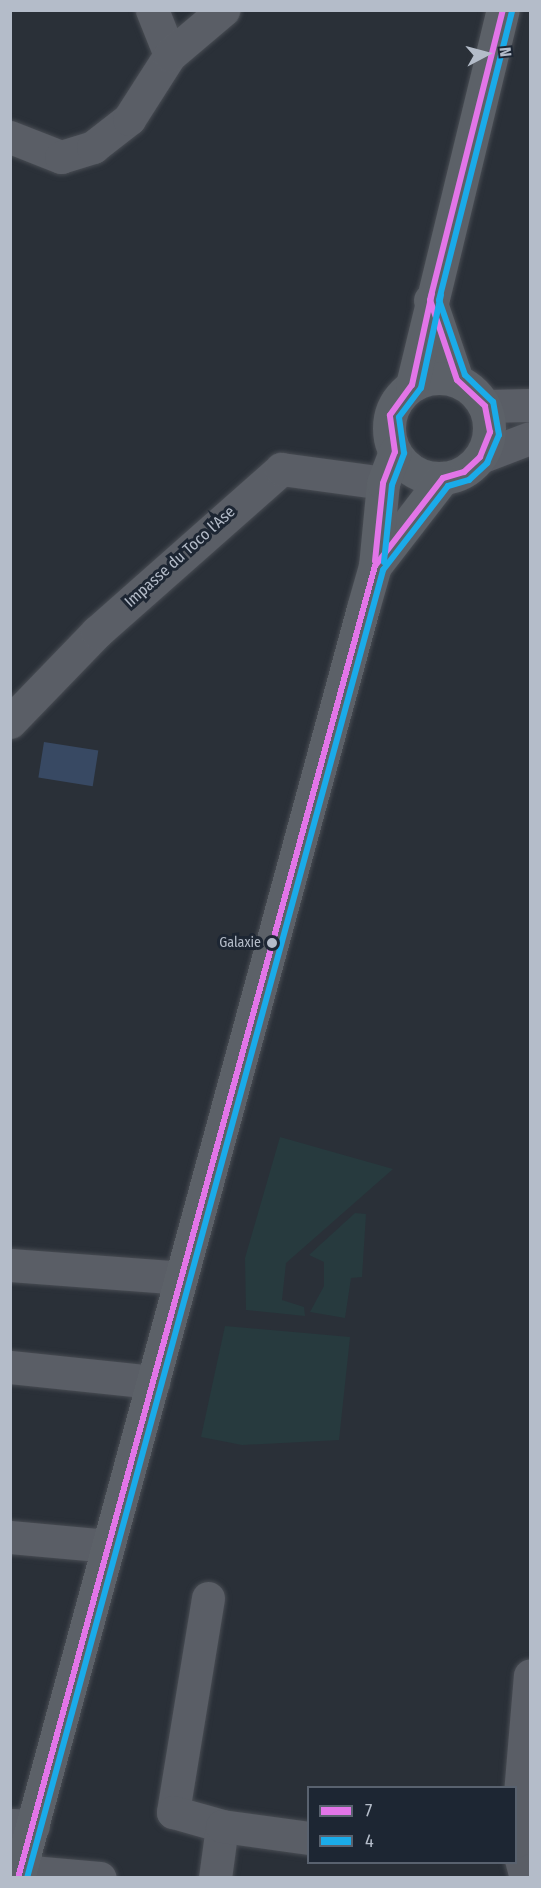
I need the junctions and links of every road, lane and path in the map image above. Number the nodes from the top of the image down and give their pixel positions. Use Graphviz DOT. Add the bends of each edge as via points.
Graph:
graph roads {
  1 [pos="152,10"];
  2 [pos="223,10"];
  3 [pos="503,10"];
  4 [pos="170,55"];
  5 [pos="10,137"];
  6 [pos="430,300"];
  7 [pos="457,380"];
  8 [pos="412,385"];
  9 [pos="531,405"];
  10 [pos="485,406"];
  11 [pos="531,438"];
  12 [pos="395,452"];
  13 [pos="480,457"];
  14 [pos="443,478"];
  15 [pos="383,483"];
  16 [pos="375,566"];
  17 [pos="10,722"];
  18 [pos="10,1265"];
  19 [pos="181,1278"];
  20 [pos="10,1367"];
  21 [pos="153,1383"];
  22 [pos="10,1537"];
  23 [pos="108,1546"];
  24 [pos="208,1598"];
  25 [pos="531,1676"];
  26 [pos="22,1826"];
  27 [pos="222,1826"];
  28 [pos="517,1830"];
  29 [pos="307,1838"];
  30 [pos="517,1845"];
  31 [pos="19,1874"];
  32 [pos="100,1878"];
  33 [pos="215,1878"];
  34 [pos="526,1878"];
  1 -- 4 [label="street"];
  2 -- 4 [label="street"];
  3 -- 6 [label="main road"];
  4 -- 5 [label="street" via="129,119 93,147 61,157"];
  6 -- 7 [label="main road"];
  6 -- 8 [label="main road"];
  7 -- 8 [label="main road" via="434,377"];
  7 -- 10 [label="main road"];
  8 -- 12 [label="main road" via="390,415"];
  9 -- 10 [label="street"];
  10 -- 13 [label="main road" via="490,432"];
  11 -- 13 [label="street"];
  12 -- 14 [label="main road" via="424,477"];
  12 -- 15 [label="main road"];
  13 -- 14 [label="main road" via="464,472"];
  14 -- 16 [label="main road"];
  15 -- 16 [label="main road"];
  15 -- 17 [label="street, Impasse du Toco l'Ase" via="281,469 97,632"];
  16 -- 19 [label="main road"];
  18 -- 19 [label="street"];
  19 -- 21 [label="main road"];
  20 -- 21 [label="street"];
  21 -- 23 [label="main road"];
  22 -- 23 [label="street"];
  23 -- 26 [label="main road"];
  24 -- 27 [label="street" via="173,1812"];
  25 -- 28 [label="street"];
  26 -- 31 [label="main road"];
  27 -- 29 [label="street"];
  27 -- 33 [label="street"];
  30 -- 34 [label="street"];
  31 -- 32 [label="street"];
}
